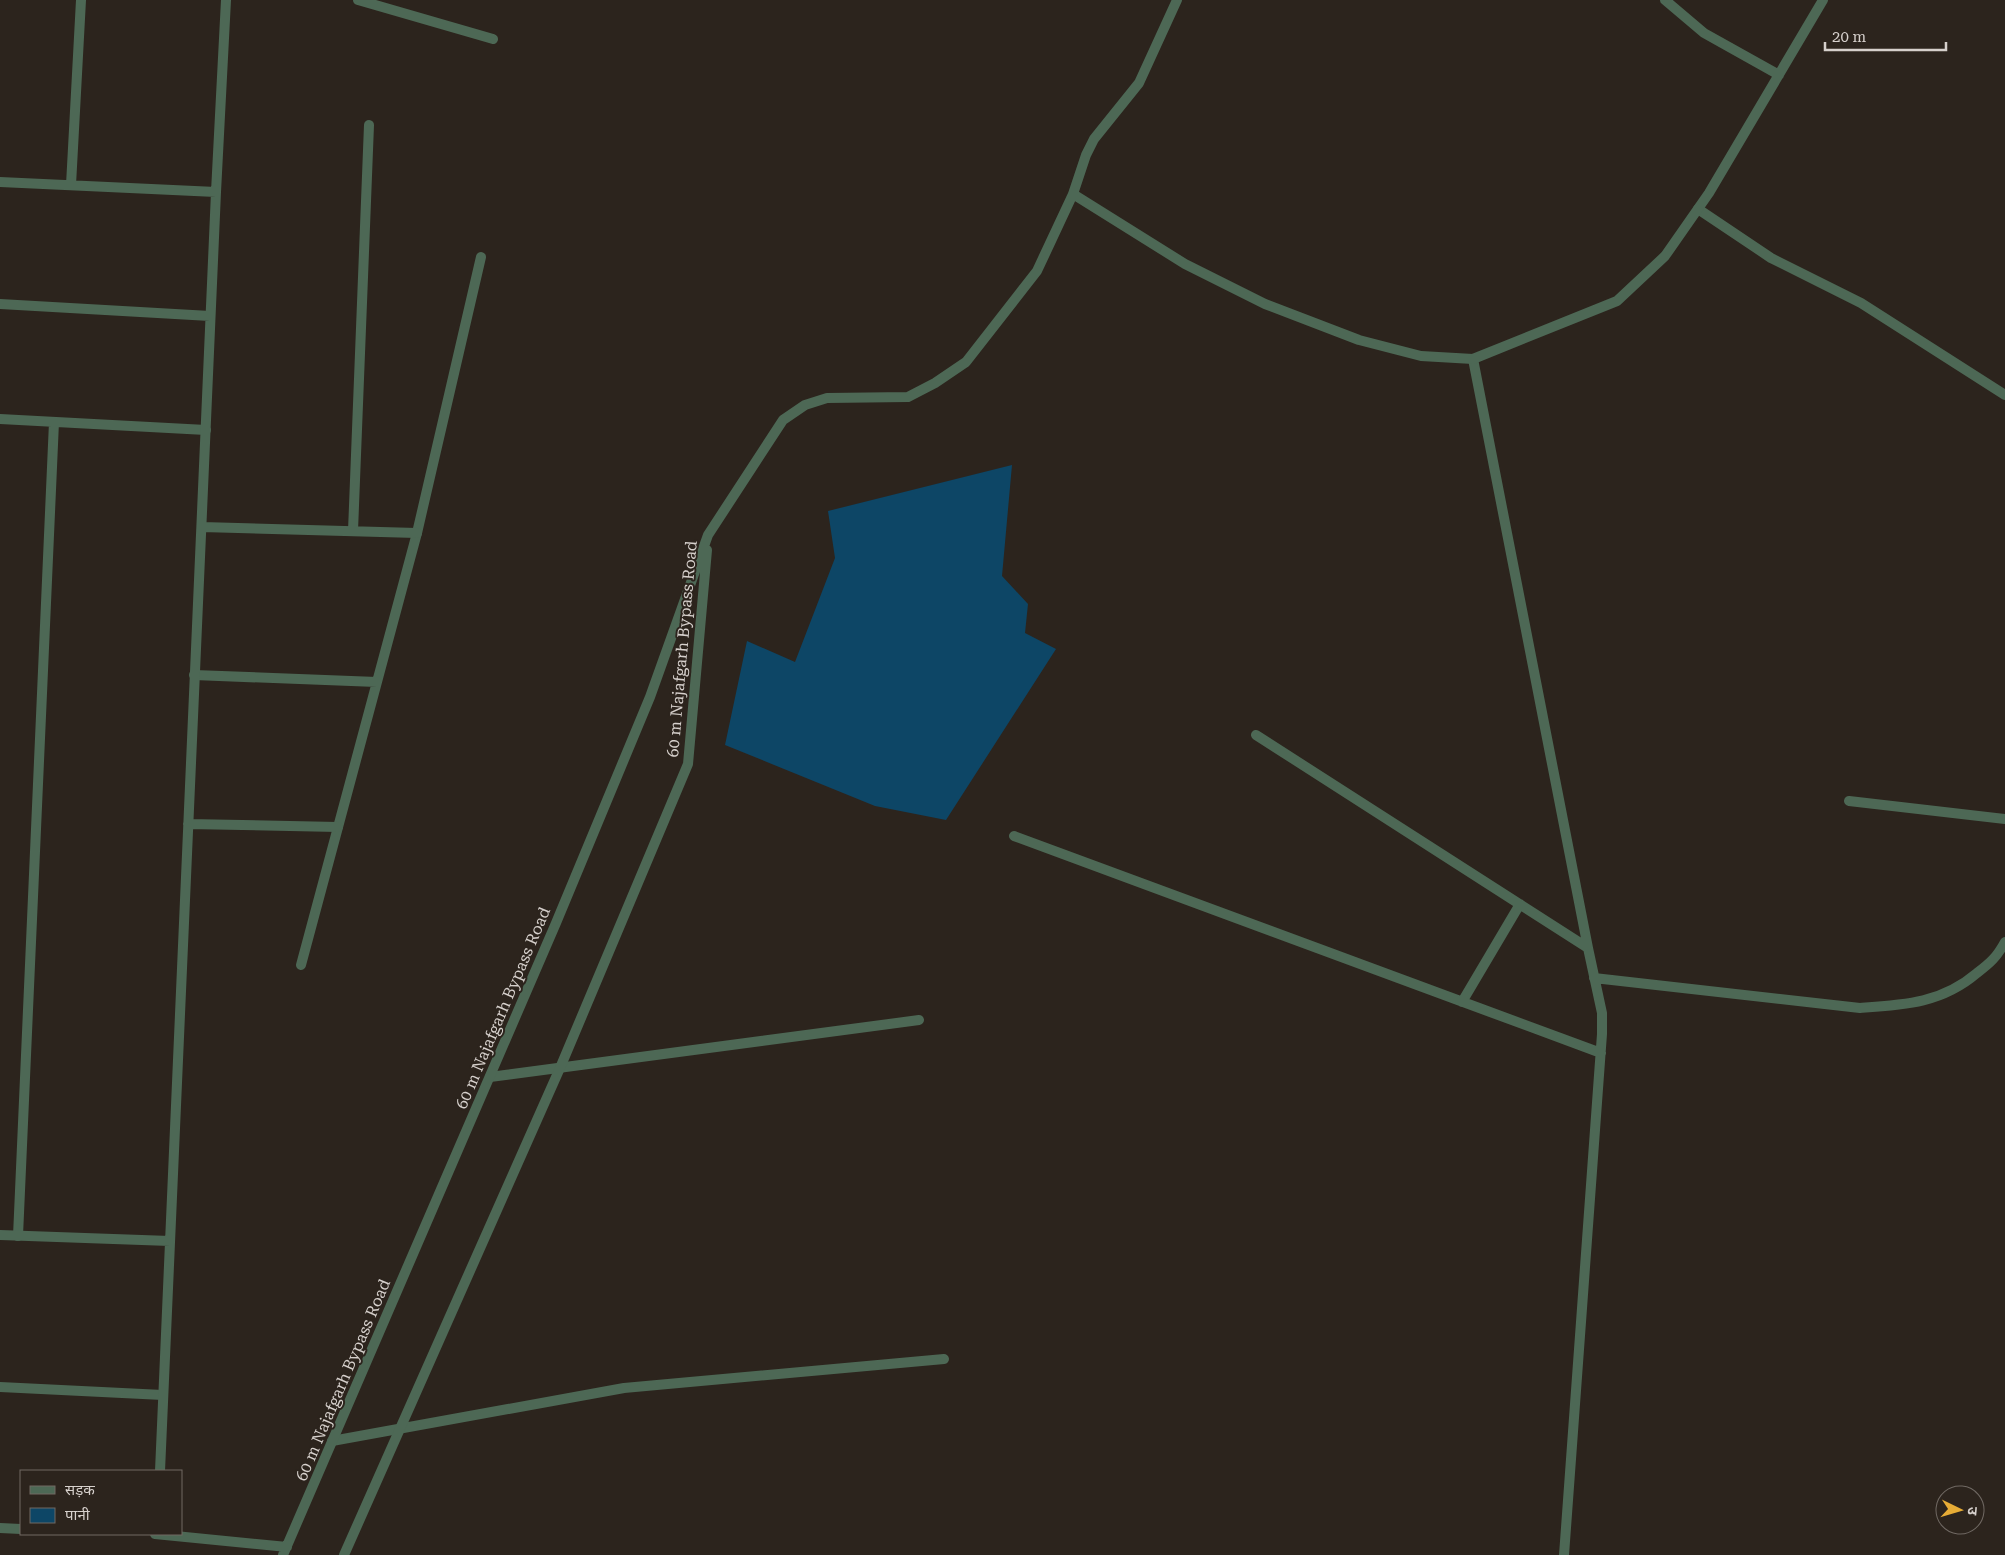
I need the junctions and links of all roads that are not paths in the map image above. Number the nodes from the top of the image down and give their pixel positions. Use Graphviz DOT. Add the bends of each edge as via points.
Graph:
graph roads {
  1 [pos="81,0"];
  2 [pos="226,0"];
  3 [pos="358,0"];
  4 [pos="1177,0"];
  5 [pos="1665,0"];
  6 [pos="1823,0"];
  7 [pos="493,39"];
  8 [pos="1779,75"];
  9 [pos="369,125"];
  10 [pos="0,182"];
  11 [pos="71,185"];
  12 [pos="216,192"];
  13 [pos="1072,194"];
  14 [pos="1698,209"];
  15 [pos="480,257"];
  16 [pos="0,304"];
  17 [pos="210,316"];
  18 [pos="1473,359"];
  19 [pos="2005,395"];
  20 [pos="0,419"];
  21 [pos="54,422"];
  22 [pos="206,430"];
  23 [pos="202,526"];
  24 [pos="353,531"];
  25 [pos="417,534"];
  26 [pos="708,534"];
  27 [pos="194,675"];
  28 [pos="377,682"];
  29 [pos="1256,736"];
  30 [pos="1849,801"];
  31 [pos="2005,819"];
  32 [pos="188,824"];
  33 [pos="338,827"];
  34 [pos="1014,836"];
  35 [pos="1520,904"];
  36 [pos="2005,942"];
  37 [pos="1588,948"];
  38 [pos="300,964"];
  39 [pos="1594,978"];
  40 [pos="1462,1002"];
  41 [pos="918,1020"];
  42 [pos="1601,1053"];
  43 [pos="560,1068"];
  44 [pos="490,1077"];
  45 [pos="0,1235"];
  46 [pos="18,1236"];
  47 [pos="170,1241"];
  48 [pos="944,1358"];
  49 [pos="0,1387"];
  50 [pos="163,1395"];
  51 [pos="400,1429"];
  52 [pos="332,1441"];
  53 [pos="160,1470"];
  54 [pos="0,1528"];
  55 [pos="20,1528"];
  56 [pos="164,1535"];
  57 [pos="285,1551"];
  58 [pos="344,1555"];
  59 [pos="1564,1555"];
  1 -- 11 [label="street"];
  2 -- 12 [label="street"];
  3 -- 7 [label="street"];
  4 -- 13 [label="street" via="1139,83 1094,139"];
  5 -- 8 [label="street" via="1704,33"];
  6 -- 8 [label="street"];
  8 -- 14 [label="street"];
  9 -- 24 [label="street"];
  10 -- 11 [label="street"];
  11 -- 12 [label="street"];
  12 -- 17 [label="street"];
  13 -- 18 [label="street" via="1184,264 1265,304 1368,342 1421,356"];
  13 -- 26 [label="street" via="1038,271 966,362 935,384 908,397 826,398 805,405 783,420"];
  14 -- 18 [label="street" via="1665,256 1616,301"];
  14 -- 19 [label="street" via="1771,258 1861,303"];
  15 -- 25 [label="street"];
  16 -- 17 [label="street"];
  17 -- 22 [label="street"];
  18 -- 37 [label="street"];
  20 -- 21 [label="street"];
  21 -- 22 [label="street"];
  21 -- 46 [label="street"];
  22 -- 23 [label="street"];
  23 -- 24 [label="street"];
  23 -- 27 [label="street"];
  24 -- 25 [label="street"];
  25 -- 28 [label="street"];
  26 -- 43 [label="street, 60 m Najafgarh Bypass Road" via="688,764"];
  26 -- 44 [label="street, 60 m Najafgarh Bypass Road" via="650,697"];
  27 -- 28 [label="street"];
  27 -- 32 [label="street"];
  28 -- 33 [label="street"];
  29 -- 35 [label="street"];
  30 -- 31 [label="street"];
  32 -- 33 [label="street"];
  32 -- 47 [label="street"];
  33 -- 38 [label="street"];
  34 -- 40 [label="street"];
  35 -- 37 [label="street"];
  35 -- 40 [label="street"];
  36 -- 39 [label="street" via="1997,957 1961,987 1928,1000 1892,1006 1860,1008"];
  37 -- 39 [label="street"];
  39 -- 42 [label="street" via="1602,1013"];
  40 -- 42 [label="street"];
  41 -- 43 [label="street"];
  42 -- 59 [label="street"];
  43 -- 44 [label="street"];
  43 -- 51 [label="street, 60 m Najafgarh Bypass Road"];
  44 -- 52 [label="street, 60 m Najafgarh Bypass Road"];
  45 -- 46 [label="street"];
  46 -- 47 [label="street"];
  47 -- 50 [label="street"];
  48 -- 51 [label="street" via="624,1388"];
  49 -- 50 [label="street"];
  50 -- 53 [label="street"];
  51 -- 52 [label="street"];
  51 -- 58 [label="street, 60 m Najafgarh Bypass Road"];
  52 -- 57 [label="street, 60 m Najafgarh Bypass Road"];
  54 -- 55 [label="street"];
  56 -- 57 [label="street"];
}
